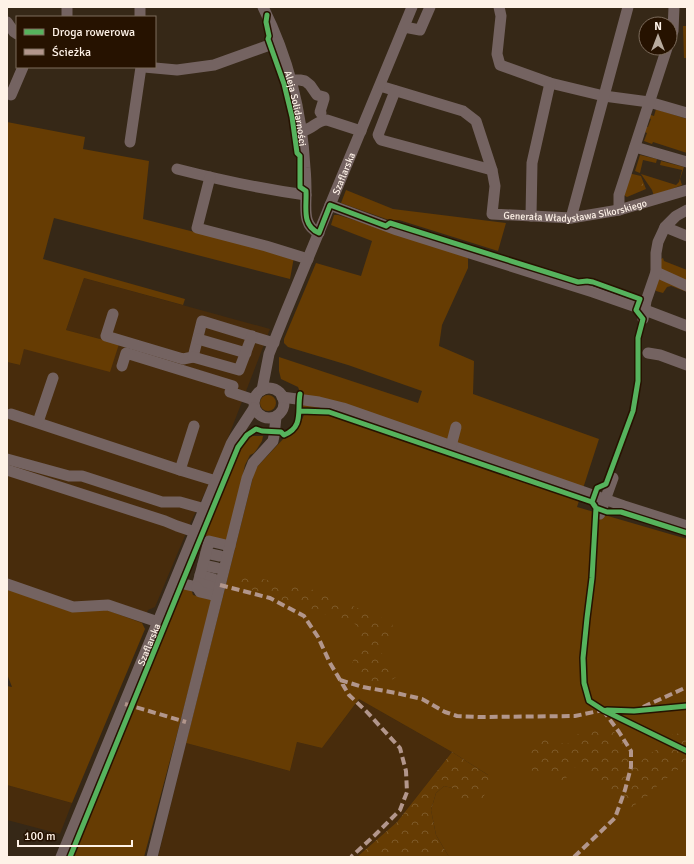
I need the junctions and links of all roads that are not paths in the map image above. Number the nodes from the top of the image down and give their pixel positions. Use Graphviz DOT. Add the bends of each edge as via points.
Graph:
graph roads {
  1 [pos="263,7"];
  2 [pos="412,7"];
  3 [pos="430,7"];
  4 [pos="499,7"];
  5 [pos="628,7"];
  6 [pos="7,22"];
  7 [pos="404,27"];
  8 [pos="16,33"];
  9 [pos="278,42"];
  10 [pos="664,56"];
  11 [pos="23,68"];
  12 [pos="143,68"];
  13 [pos="154,68"];
  14 [pos="292,80"];
  15 [pos="550,83"];
  16 [pos="380,86"];
  17 [pos="395,91"];
  18 [pos="11,96"];
  19 [pos="604,96"];
  20 [pos="649,102"];
  21 [pos="687,113"];
  22 [pos="323,117"];
  23 [pos="302,131"];
  24 [pos="361,131"];
  25 [pos="130,142"];
  26 [pos="634,147"];
  27 [pos="687,162"];
  28 [pos="177,169"];
  29 [pos="492,170"];
  30 [pos="210,177"];
  31 [pos="687,190"];
  32 [pos="306,195"];
  33 [pos="330,205"];
  34 [pos="619,210"];
  35 [pos="687,210"];
  36 [pos="531,216"];
  37 [pos="571,218"];
  38 [pos="665,227"];
  39 [pos="319,233"];
  40 [pos="687,236"];
  41 [pos="308,259"];
  42 [pos="656,272"];
  43 [pos="687,286"];
  44 [pos="113,314"];
  45 [pos="644,314"];
  46 [pos="687,326"];
  47 [pos="252,336"];
  48 [pos="198,339"];
  49 [pos="274,343"];
  50 [pos="246,353"];
  51 [pos="648,353"];
  52 [pos="193,357"];
  53 [pos="268,363"];
  54 [pos="687,365"];
  55 [pos="122,366"];
  56 [pos="53,378"];
  57 [pos="262,390"];
  58 [pos="280,398"];
  59 [pos="254,404"];
  60 [pos="11,414"];
  61 [pos="268,417"];
  62 [pos="38,422"];
  63 [pos="194,426"];
  64 [pos="456,428"];
  65 [pos="238,432"];
  66 [pos="451,446"];
  67 [pos="7,459"];
  68 [pos="7,470"];
  69 [pos="180,470"];
  70 [pos="612,478"];
  71 [pos="216,481"];
  72 [pos="605,499"];
  73 [pos="205,509"];
  74 [pos="600,514"];
  75 [pos="687,526"];
  76 [pos="195,532"];
  77 [pos="202,568"];
  78 [pos="218,569"];
  79 [pos="175,582"];
  80 [pos="7,584"];
  81 [pos="158,622"];
  82 [pos="61,857"];
  83 [pos="152,857"];
  1 -- 9 [label="street, Aleja Solidarności"];
  2 -- 7 [label="street, Szaflarska"];
  3 -- 7 [label="street" via="420,30"];
  4 -- 15 [label="street" via="501,16 497,54 500,65"];
  5 -- 19 [label="street"];
  6 -- 8 [label="street"];
  7 -- 16 [label="street, Szaflarska"];
  9 -- 13 [label="street" via="214,66 177,70"];
  9 -- 14 [label="street, Aleja Solidarności"];
  10 -- 20 [label="street"];
  11 -- 18 [label="street"];
  12 -- 25 [label="street"];
  14 -- 22 [label="street" via="305,81 321,96 315,111"];
  14 -- 23 [label="street, Aleja Solidarności"];
  15 -- 19 [label="street"];
  15 -- 36 [label="street" via="532,163"];
  16 -- 17 [label="street, Generała Władysława Sikorskiego"];
  16 -- 24 [label="street, Szaflarska"];
  17 -- 29 [label="street, Generała Władysława Sikorskiego" via="463,111 476,121"];
  17 -- 29 [label="street" via="378,134 381,140"];
  19 -- 20 [label="street"];
  19 -- 37 [label="street"];
  20 -- 21 [label="street"];
  20 -- 26 [label="street"];
  22 -- 23 [label="street" via="308,130"];
  22 -- 24 [label="street"];
  23 -- 32 [label="street, Aleja Solidarności"];
  24 -- 33 [label="street, Szaflarska"];
  26 -- 27 [label="street"];
  26 -- 34 [label="street" via="619,195"];
  28 -- 30 [label="street"];
  29 -- 36 [label="street, Generała Władysława Sikorskiego" via="495,186 492,214"];
  30 -- 32 [label="street"];
  30 -- 41 [label="street" via="197,228"];
  31 -- 34 [label="street, Generała Władysława Sikorskiego"];
  32 -- 39 [label="street, Aleja Solidarności" via="306,216 309,224"];
  33 -- 39 [label="street, Szaflarska"];
  33 -- 45 [label="street" via="397,230 593,292"];
  34 -- 37 [label="street, Generała Władysława Sikorskiego"];
  35 -- 38 [label="street"];
  36 -- 37 [label="street, Generała Władysława Sikorskiego"];
  38 -- 40 [label="street"];
  38 -- 42 [label="street" via="658,242"];
  39 -- 41 [label="street, Szaflarska"];
  41 -- 49 [label="street, Szaflarska"];
  42 -- 43 [label="street"];
  42 -- 45 [label="street"];
  44 -- 52 [label="street" via="106,336 183,359"];
  45 -- 46 [label="street"];
  47 -- 48 [label="street" via="202,321"];
  47 -- 49 [label="street"];
  47 -- 50 [label="street"];
  48 -- 50 [label="street"];
  48 -- 52 [label="street"];
  49 -- 53 [label="street, Szaflarska"];
  50 -- 52 [label="street" via="239,370"];
  51 -- 54 [label="street"];
  53 -- 57 [label="street, Szaflarska"];
  53 -- 58 [label="street, Szaflarska"];
  55 -- 59 [label="street" via="126,352 233,386 230,392"];
  56 -- 62 [label="street"];
  57 -- 58 [label="street" via="266,389"];
  57 -- 59 [label="street"];
  58 -- 61 [label="street" via="282,411"];
  58 -- 66 [label="street" via="319,402 343,408"];
  59 -- 61 [label="street" via="259,415"];
  59 -- 65 [label="street, Szaflarska"];
  60 -- 62 [label="street"];
  61 -- 65 [label="street"];
  61 -- 78 [label="street" via="274,436 249,471"];
  62 -- 69 [label="street"];
  63 -- 69 [label="street"];
  64 -- 66 [label="street"];
  65 -- 71 [label="street, Szaflarska"];
  66 -- 72 [label="street"];
  67 -- 73 [label="street" via="69,476 82,476 162,502 180,502"];
  68 -- 76 [label="street"];
  69 -- 71 [label="street"];
  70 -- 72 [label="street"];
  71 -- 73 [label="street, Szaflarska"];
  72 -- 74 [label="street"];
  72 -- 75 [label="street"];
  73 -- 76 [label="street, Szaflarska"];
  76 -- 79 [label="street, Szaflarska"];
  77 -- 78 [label="street"];
  77 -- 78 [label="street"];
  77 -- 78 [label="street" via="200,592"];
  77 -- 79 [label="street"];
  78 -- 83 [label="street"];
  79 -- 81 [label="street, Szaflarska"];
  80 -- 81 [label="street" via="74,607 108,606"];
  81 -- 82 [label="street, Szaflarska"];
}
